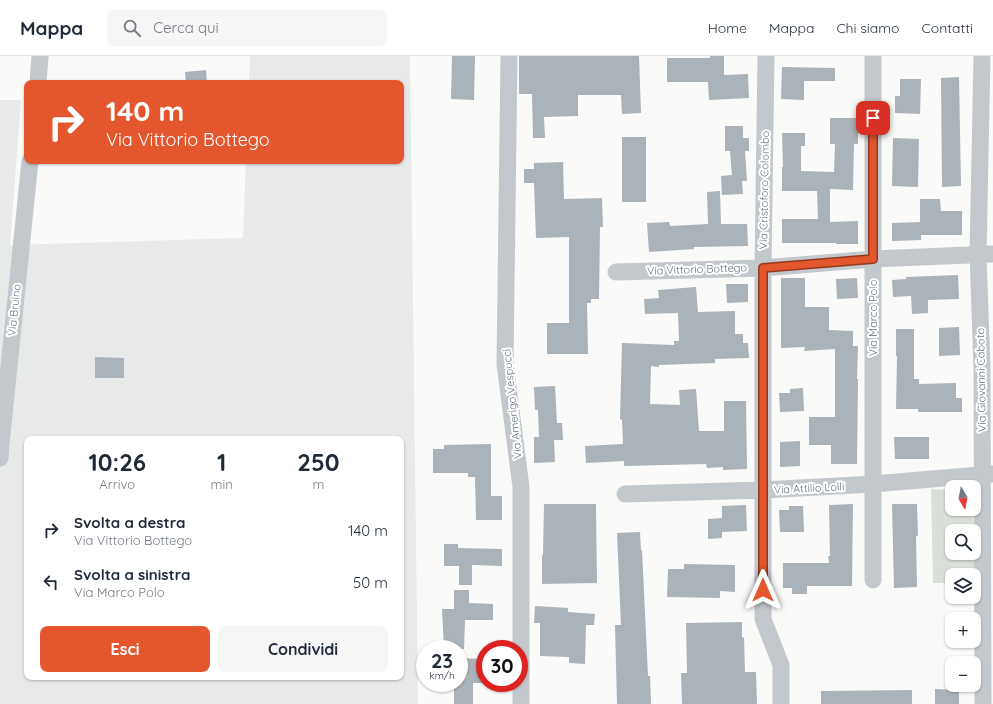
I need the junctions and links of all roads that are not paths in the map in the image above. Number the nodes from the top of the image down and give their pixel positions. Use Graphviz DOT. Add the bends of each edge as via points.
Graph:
graph roads {
  1 [pos="40,56"];
  2 [pos="509,56"];
  3 [pos="766,56"];
  4 [pos="873,56"];
  5 [pos="982,56"];
  6 [pos="38,80"];
  7 [pos="30,164"];
  8 [pos="986,254"];
  9 [pos="873,259"];
  10 [pos="763,268"];
  11 [pos="616,272"];
  12 [pos="987,368"];
  13 [pos="0,458"];
  14 [pos="987,474"];
  15 [pos="873,484"];
  16 [pos="763,490"];
  17 [pos="625,494"];
  18 [pos="873,580"];
  19 [pos="988,599"];
  20 [pos="521,704"];
  21 [pos="781,704"];
  22 [pos="983,704"];
  1 -- 6 [label="street"];
  2 -- 20 [label="street, Via Amerigo Vespucci" via="505,364 521,487"];
  3 -- 10 [label="street, Via Cristoforo Colombo"];
  4 -- 9 [label="street, Via Marco Polo"];
  5 -- 8 [label="street, Via Giovanni Caboto"];
  7 -- 13 [label="street, Via Bruino"];
  8 -- 9 [label="street, Via Vittorio Bottego"];
  8 -- 12 [label="street, Via Giovanni Caboto"];
  9 -- 10 [label="street, Via Vittorio Bottego"];
  9 -- 15 [label="street, Via Marco Polo"];
  10 -- 11 [label="street, Via Vittorio Bottego"];
  10 -- 16 [label="street, Via Cristoforo Colombo"];
  12 -- 14 [label="street, Via Giovanni Caboto"];
  14 -- 15 [label="street, Via Attilio Lolli"];
  14 -- 19 [label="street, Via Giovanni Caboto"];
  15 -- 16 [label="street, Via Attilio Lolli"];
  15 -- 18 [label="street, Via Marco Polo"];
  16 -- 17 [label="street, Via Attilio Lolli"];
  16 -- 21 [label="street, Via Cristoforo Colombo" via="763,619 781,665"];
  19 -- 22 [label="street, Via Giovanni Caboto"];
}
